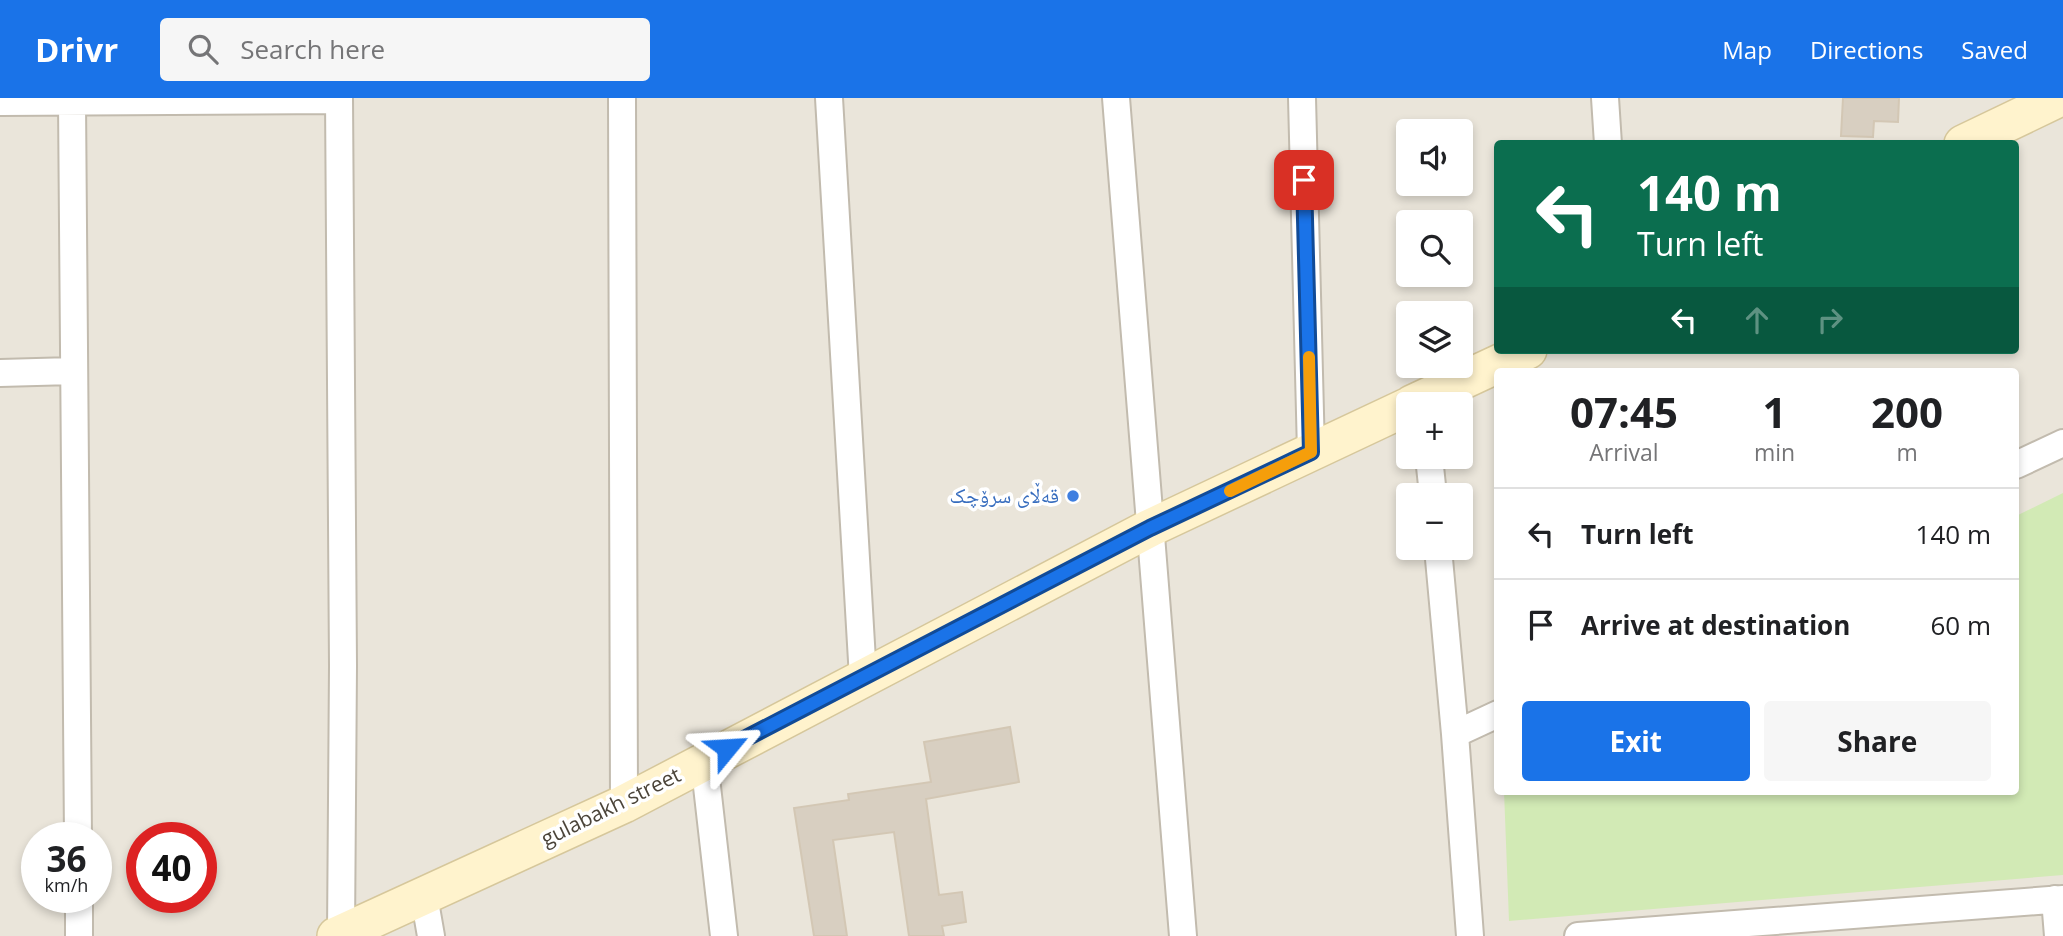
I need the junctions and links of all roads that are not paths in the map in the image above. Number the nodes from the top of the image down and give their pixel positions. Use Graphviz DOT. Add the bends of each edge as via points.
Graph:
graph roads {
  1 [pos="622,98"];
  2 [pos="829,98"];
  3 [pos="1116,98"];
  4 [pos="1302,98"];
  5 [pos="1605,98"];
  6 [pos="2059,98"];
  7 [pos="340,99"];
  8 [pos="0,102"];
  9 [pos="72,102"];
  10 [pos="2023,106"];
  11 [pos="1608,140"];
  12 [pos="1969,140"];
  13 [pos="1520,354"];
  14 [pos="73,371"];
  15 [pos="0,373"];
  16 [pos="1440,392"];
  17 [pos="1396,413"];
  18 [pos="2063,443"];
  19 [pos="1311,452"];
  20 [pos="2019,464"];
  21 [pos="1150,528"];
  22 [pos="1439,560"];
  23 [pos="863,678"];
  24 [pos="1494,716"];
  25 [pos="1455,734"];
  26 [pos="704,760"];
  27 [pos="624,804"];
  28 [pos="78,822"];
  29 [pos="424,896"];
  30 [pos="2059,899"];
  31 [pos="79,913"];
  32 [pos="338,935"];
  33 [pos="79,936"];
  34 [pos="431,936"];
  35 [pos="724,936"];
  36 [pos="1183,936"];
  37 [pos="1470,936"];
  38 [pos="1578,936"];
  39 [pos="2059,936"];
  1 -- 27 [label="street"];
  2 -- 23 [label="street"];
  3 -- 21 [label="street"];
  4 -- 19 [label="street"];
  5 -- 11 [label="street"];
  6 -- 10 [label="street"];
  7 -- 9 [label="street"];
  7 -- 32 [label="street" via="343,666"];
  8 -- 9 [label="street"];
  9 -- 14 [label="street"];
  10 -- 12 [label="street"];
  13 -- 16 [label="street, gulabakh street"];
  14 -- 15 [label="street"];
  14 -- 28 [label="street"];
  17 -- 19 [label="street, gulabakh street"];
  18 -- 20 [label="street"];
  19 -- 21 [label="street, gulabakh street"];
  21 -- 23 [label="street, gulabakh street"];
  21 -- 36 [label="street"];
  22 -- 25 [label="street"];
  23 -- 26 [label="street, gulabakh street"];
  24 -- 25 [label="street"];
  25 -- 37 [label="street"];
  26 -- 27 [label="street, gulabakh street"];
  26 -- 35 [label="street"];
  27 -- 29 [label="street, gulabakh street"];
  29 -- 32 [label="street, gulabakh street"];
  29 -- 34 [label="street"];
  30 -- 38 [label="street"];
  30 -- 39 [label="street"];
  31 -- 33 [label="street"];
}
